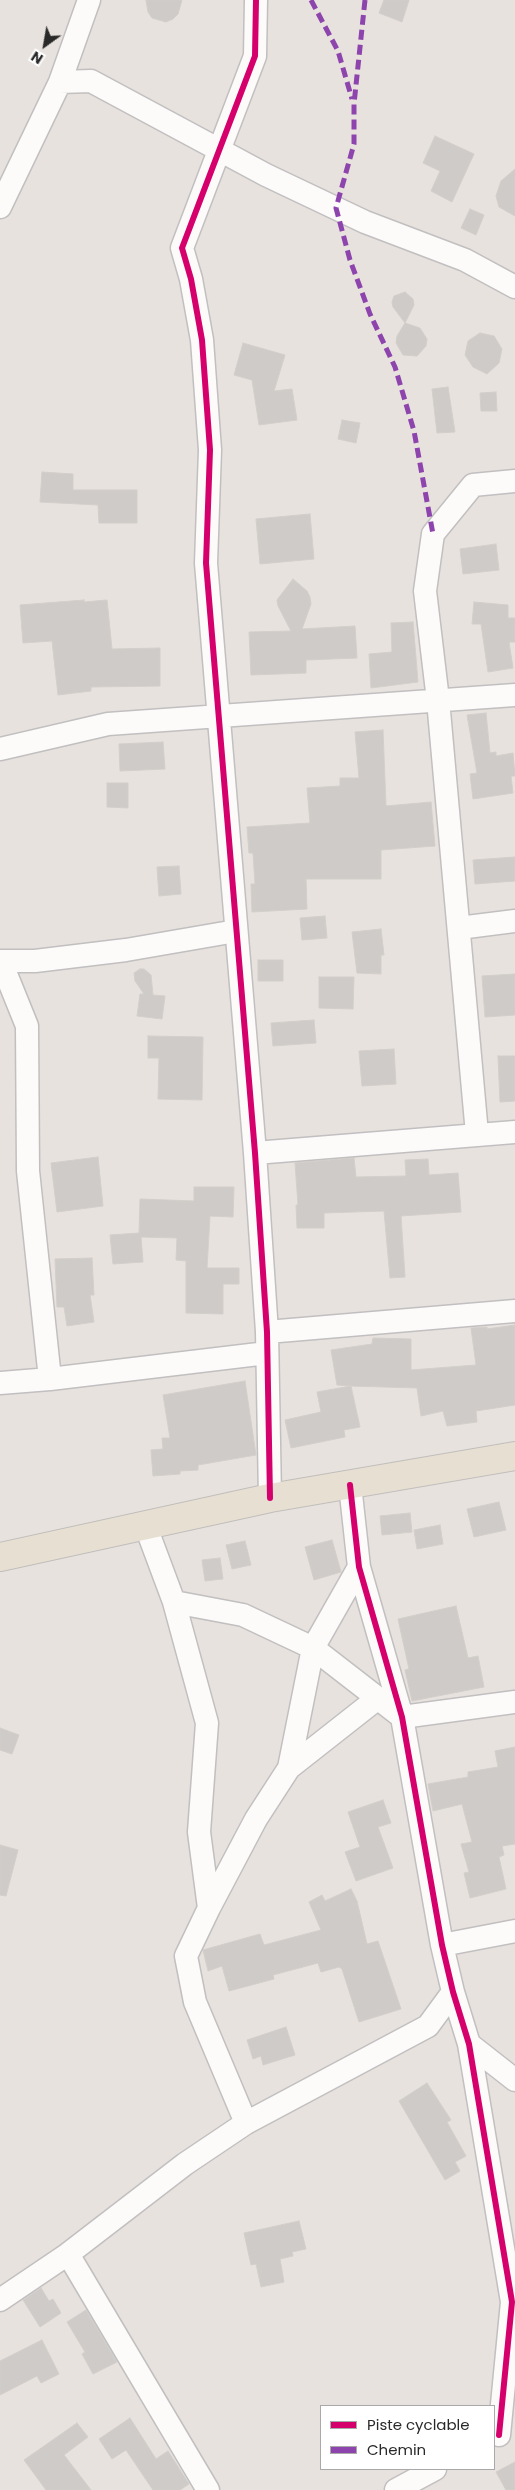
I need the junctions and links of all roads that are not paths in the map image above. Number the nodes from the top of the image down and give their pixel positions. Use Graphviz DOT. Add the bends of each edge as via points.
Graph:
graph roads {
  1 [pos="89,0"];
  2 [pos="256,0"];
  3 [pos="73,42"];
  4 [pos="60,82"];
  5 [pos="91,82"];
  6 [pos="218,150"];
  7 [pos="0,207"];
  8 [pos="515,287"];
  9 [pos="515,481"];
  10 [pos="515,695"];
  11 [pos="438,700"];
  12 [pos="218,717"];
  13 [pos="0,749"];
  14 [pos="515,921"];
  15 [pos="459,928"];
  16 [pos="236,931"];
  17 [pos="0,961"];
  18 [pos="0,971"];
  19 [pos="515,1132"];
  20 [pos="477,1134"];
  21 [pos="255,1153"];
  22 [pos="515,1311"];
  23 [pos="267,1343"];
  24 [pos="50,1379"];
  25 [pos="0,1382"];
  26 [pos="515,1456"];
  27 [pos="350,1484"];
  28 [pos="270,1498"];
  29 [pos="146,1527"];
  30 [pos="0,1557"];
  31 [pos="359,1567"];
  32 [pos="174,1602"];
  33 [pos="314,1648"];
  34 [pos="378,1698"];
  35 [pos="515,1702"];
  36 [pos="402,1717"];
  37 [pos="289,1768"];
  38 [pos="209,1908"];
  39 [pos="515,1931"];
  40 [pos="442,1944"];
  41 [pos="453,1992"];
  42 [pos="470,2044"];
  43 [pos="515,2080"];
  44 [pos="246,2123"];
  45 [pos="68,2254"];
  46 [pos="0,2300"];
  47 [pos="514,2304"];
  48 [pos="502,2433"];
  49 [pos="434,2470"];
  50 [pos="208,2490"];
  51 [pos="396,2490"];
  1 -- 3 [label="street"];
  2 -- 6 [label="street" via="255,56"];
  3 -- 4 [label="street"];
  3 -- 5 [label="street"];
  4 -- 5 [label="street"];
  4 -- 7 [label="street"];
  5 -- 6 [label="street"];
  6 -- 8 [label="street" via="343,212 465,260"];
  6 -- 12 [label="street" via="182,248 202,340 210,450 206,563"];
  9 -- 11 [label="street" via="473,485 433,534 426,591"];
  10 -- 11 [label="street"];
  11 -- 12 [label="street"];
  11 -- 15 [label="street"];
  12 -- 13 [label="street" via="108,724"];
  12 -- 16 [label="street"];
  14 -- 15 [label="street"];
  15 -- 20 [label="street"];
  16 -- 17 [label="street" via="126,950 35,961"];
  16 -- 21 [label="street"];
  18 -- 24 [label="street" via="6,974 27,1026 28,1170"];
  19 -- 20 [label="street"];
  20 -- 21 [label="street"];
  21 -- 23 [label="street"];
  22 -- 23 [label="street"];
  23 -- 24 [label="street"];
  23 -- 28 [label="street"];
  24 -- 25 [label="street"];
  26 -- 27 [label="main road"];
  27 -- 28 [label="main road"];
  27 -- 31 [label="street"];
  28 -- 29 [label="main road"];
  29 -- 30 [label="main road"];
  29 -- 32 [label="street"];
  31 -- 33 [label="street"];
  31 -- 36 [label="street"];
  32 -- 33 [label="street" via="243,1615"];
  32 -- 38 [label="street" via="207,1723 199,1832"];
  33 -- 34 [label="street"];
  33 -- 37 [label="street"];
  34 -- 36 [label="street"];
  34 -- 37 [label="street"];
  35 -- 36 [label="street"];
  36 -- 40 [label="street"];
  37 -- 38 [label="street" via="256,1820"];
  38 -- 44 [label="street" via="186,1956 195,2002"];
  39 -- 40 [label="street"];
  40 -- 41 [label="street"];
  41 -- 42 [label="street"];
  41 -- 44 [label="street" via="428,2026"];
  42 -- 43 [label="street"];
  42 -- 47 [label="street"];
  44 -- 45 [label="street" via="185,2164"];
  45 -- 46 [label="street"];
  45 -- 50 [label="street"];
  47 -- 48 [label="street"];
  49 -- 51 [label="street"];
}
